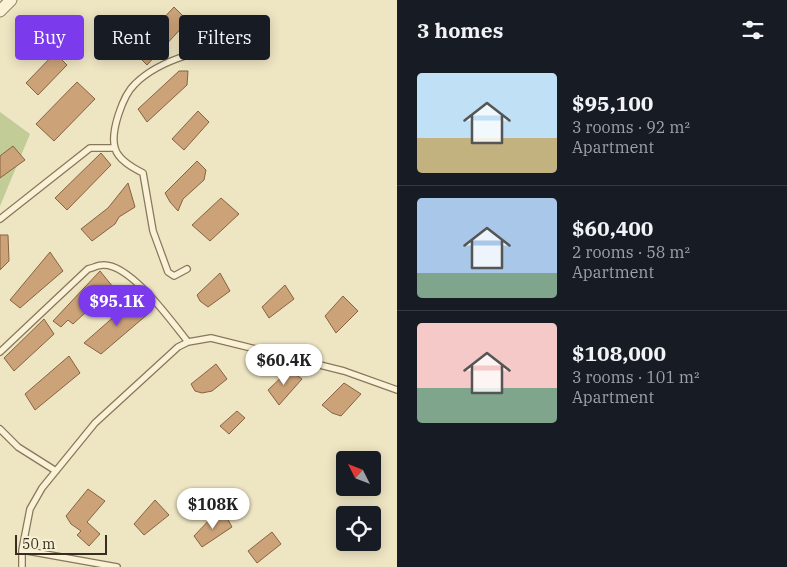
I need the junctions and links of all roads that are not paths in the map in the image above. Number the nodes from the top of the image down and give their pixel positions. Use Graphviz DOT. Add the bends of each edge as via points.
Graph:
graph roads {
  1 [pos="11,0"];
  2 [pos="0,11"];
  3 [pos="179,58"];
  4 [pos="115,148"];
  5 [pos="0,219"];
  6 [pos="187,269"];
  7 [pos="188,342"];
  8 [pos="0,352"];
  9 [pos="397,390"];
  10 [pos="0,429"];
  11 [pos="56,471"];
  12 [pos="22,550"];
  13 [pos="22,567"];
  14 [pos="117,567"];
  1 -- 2 [label="street"];
  3 -- 4 [label="lane" via="160,66 134,85 120,112 114,132"];
  4 -- 5 [label="lane" via="90,148"];
  4 -- 6 [label="lane" via="126,162 143,173 153,231 170,275"];
  7 -- 8 [label="lane" via="142,288 119,270 104,265 88,269"];
  7 -- 9 [label="lane" via="211,338 235,343 344,371"];
  7 -- 11 [label="lane" via="178,347 95,423"];
  10 -- 11 [label="lane" via="18,447"];
  11 -- 12 [label="lane" via="30,509"];
  12 -- 13 [label="lane"];
  12 -- 14 [label="lane"];
}
